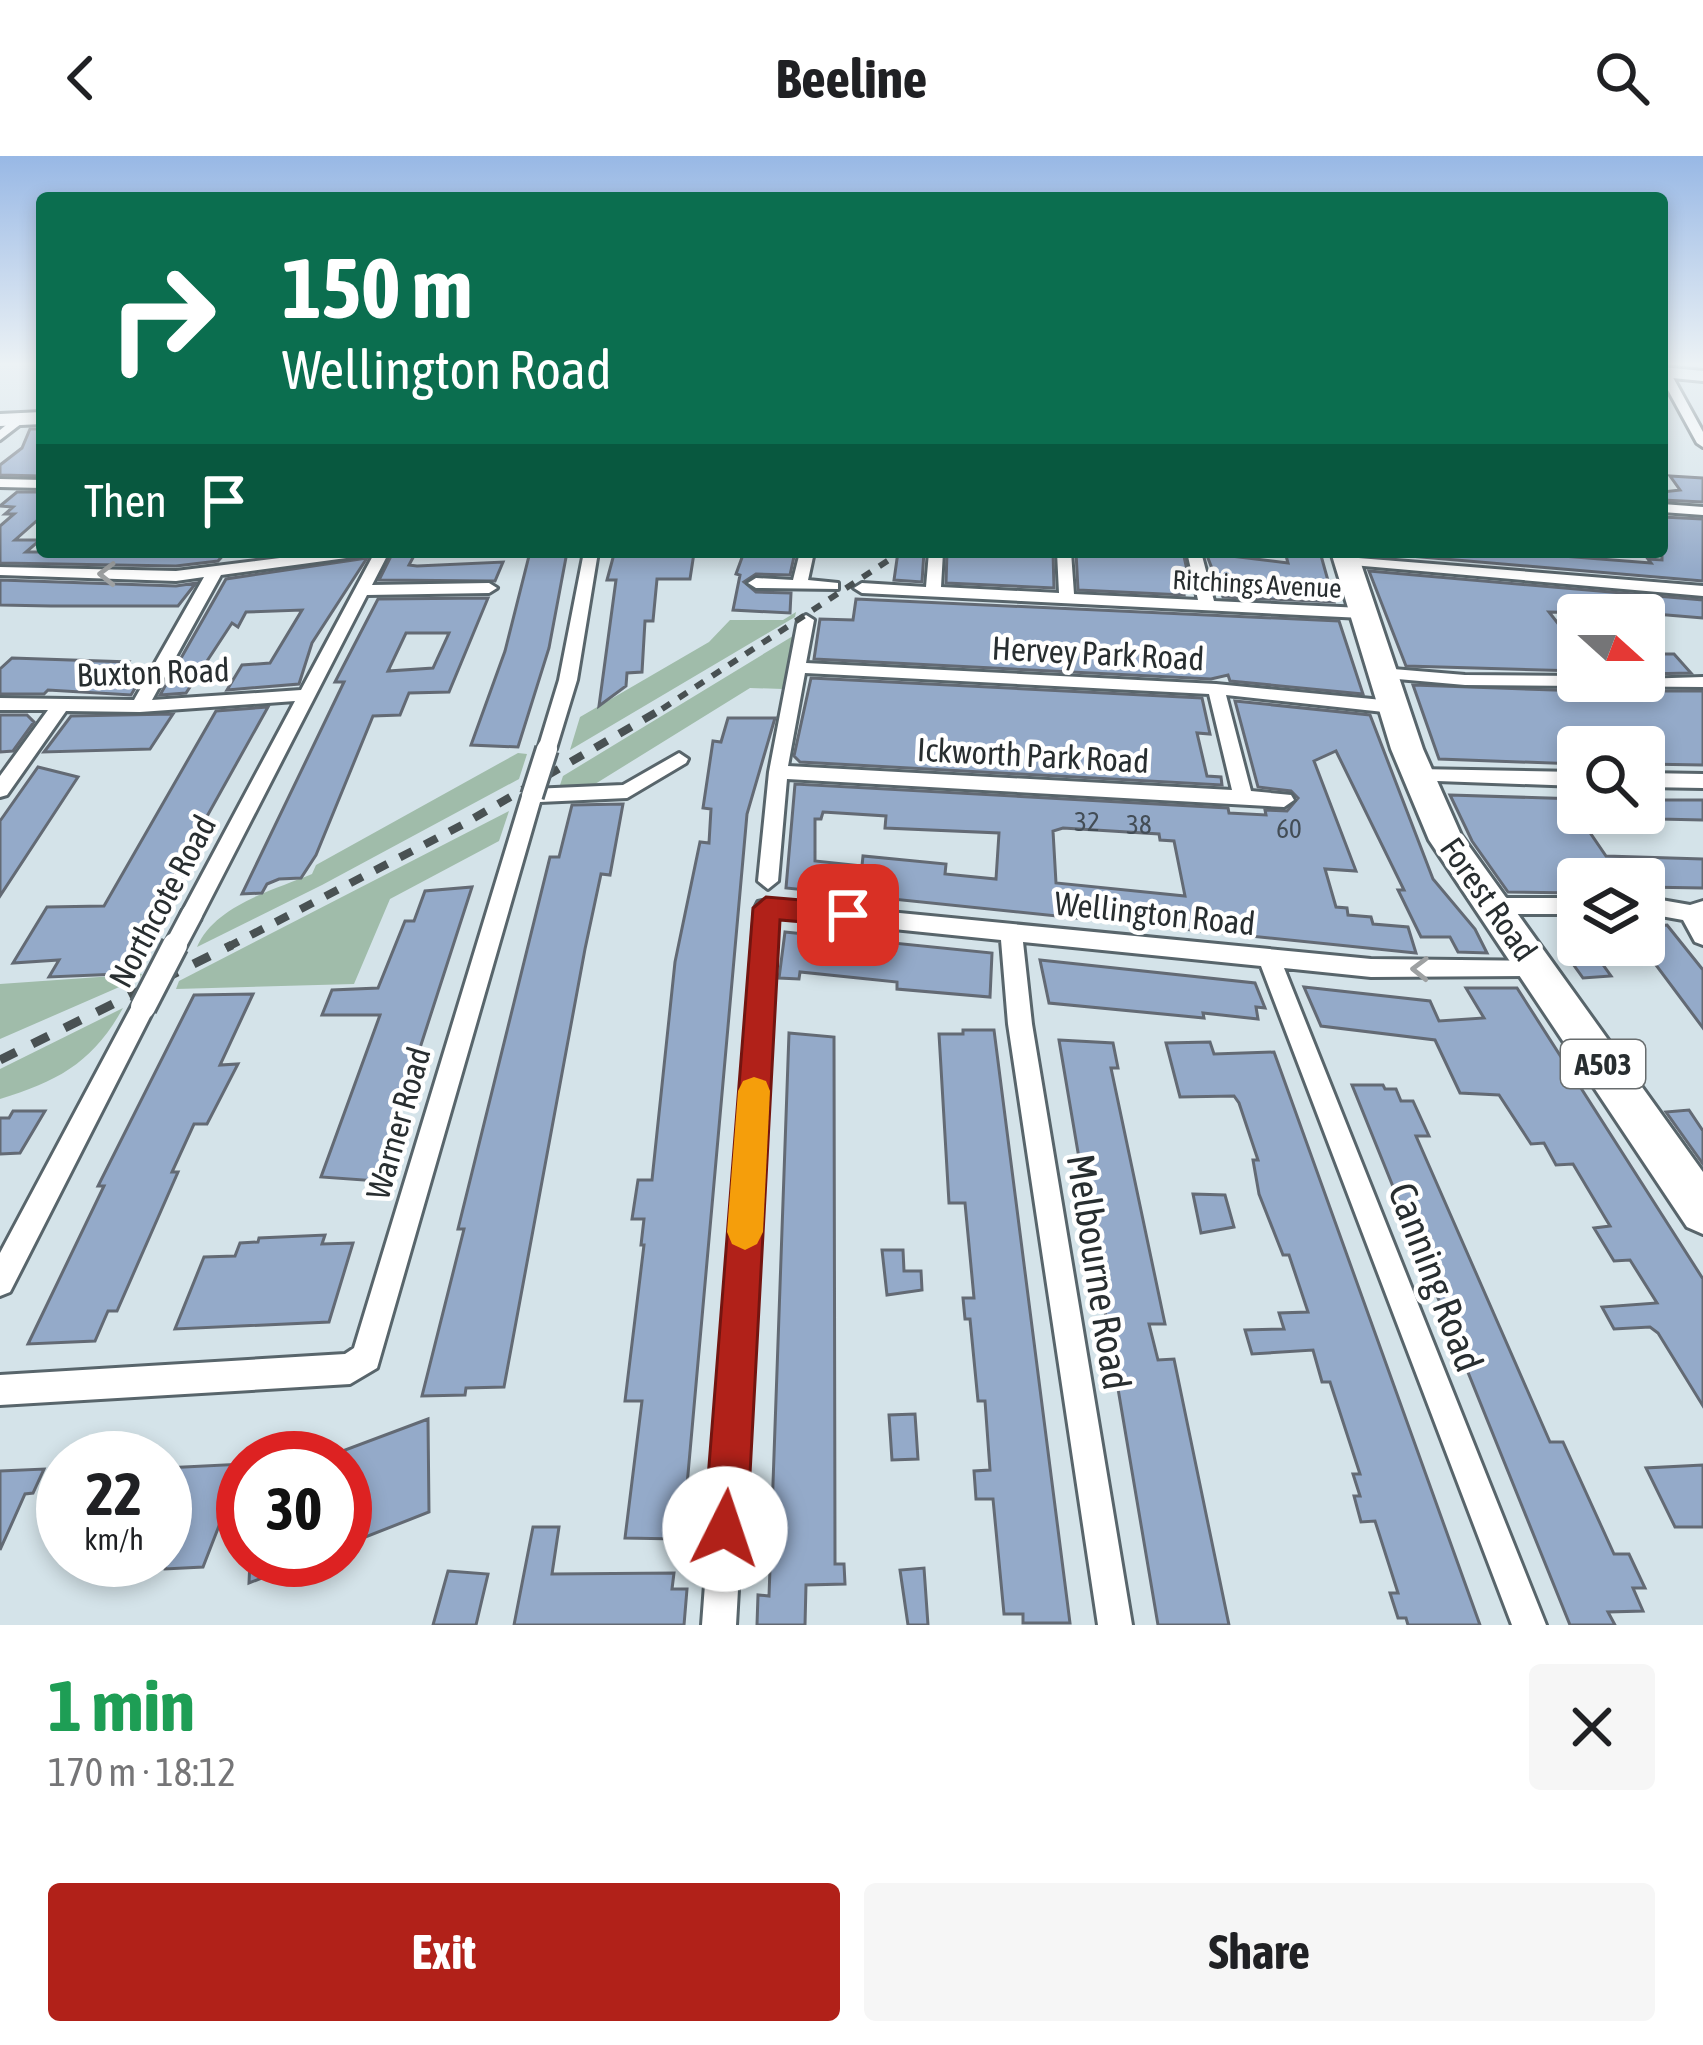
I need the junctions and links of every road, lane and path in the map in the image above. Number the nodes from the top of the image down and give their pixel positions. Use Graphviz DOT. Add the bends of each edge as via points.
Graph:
graph roads {
  1 [pos="0,483"];
  2 [pos="36,484"];
  3 [pos="1668,508"];
  4 [pos="1703,511"];
  5 [pos="320,558"];
  6 [pos="379,558"];
  7 [pos="590,558"];
  8 [pos="806,558"];
  9 [pos="935,558"];
  10 [pos="1064,558"];
  11 [pos="1196,558"];
  12 [pos="1346,558"];
  13 [pos="1365,558"];
  14 [pos="0,571"];
  15 [pos="214,573"];
  16 [pos="756,583"];
  17 [pos="804,585"];
  18 [pos="833,586"];
  19 [pos="489,588"];
  20 [pos="862,588"];
  21 [pos="363,590"];
  22 [pos="933,591"];
  23 [pos="1703,591"];
  24 [pos="1067,598"];
  25 [pos="1208,605"];
  26 [pos="1362,614"];
  27 [pos="799,668"];
  28 [pos="1381,673"];
  29 [pos="1703,682"];
  30 [pos="1216,689"];
  31 [pos="308,694"];
  32 [pos="0,704"];
  33 [pos="61,705"];
  34 [pos="140,706"];
  35 [pos="1393,707"];
  36 [pos="679,759"];
  37 [pos="778,772"];
  38 [pos="1417,775"];
  39 [pos="1557,778"];
  40 [pos="1665,780"];
  41 [pos="1703,781"];
  42 [pos="0,790"];
  43 [pos="532,796"];
  44 [pos="1243,797"];
  45 [pos="1284,800"];
  46 [pos="767,895"];
  47 [pos="1557,905"];
  48 [pos="1492,907"];
  49 [pos="1665,907"];
  50 [pos="1696,911"];
  51 [pos="1011,930"];
  52 [pos="1703,936"];
  53 [pos="1269,958"];
  54 [pos="1537,967"];
  55 [pos="1703,1211"];
  56 [pos="0,1282"];
  57 [pos="0,1390"];
  58 [pos="718,1625"];
  59 [pos="1115,1625"];
  60 [pos="1529,1625"];
  1 -- 2 [label="street"];
  3 -- 4 [label="street"];
  5 -- 15 [label="street"];
  6 -- 21 [label="street, Northcote Road"];
  7 -- 43 [label="street, Warner Road, bridge" via="568,680"];
  8 -- 17 [label="street"];
  9 -- 22 [label="street"];
  10 -- 24 [label="street"];
  11 -- 25 [label="street"];
  12 -- 26 [label="main road, Forest Road / A503"];
  13 -- 23 [label="street"];
  15 -- 14 [label="street, one-way"];
  15 -- 34 [label="street"];
  16 -- 17 [label="street"];
  17 -- 18 [label="street"];
  17 -- 27 [label="street"];
  19 -- 21 [label="street"];
  20 -- 22 [label="street, Ritchings Avenue"];
  21 -- 31 [label="street, Northcote Road"];
  22 -- 24 [label="street, Ritchings Avenue"];
  24 -- 25 [label="street, Ritchings Avenue"];
  25 -- 26 [label="street, Ritchings Avenue"];
  26 -- 28 [label="main road, Forest Road / A503"];
  27 -- 30 [label="street, Hervey Park Road"];
  27 -- 37 [label="street"];
  28 -- 29 [label="street"];
  28 -- 35 [label="main road, Forest Road / A503"];
  30 -- 35 [label="street, Hervey Park Road"];
  30 -- 44 [label="street"];
  31 -- 34 [label="street, Buxton Road"];
  31 -- 56 [label="street, Northcote Road, bridge"];
  32 -- 33 [label="street, Buxton Road"];
  33 -- 34 [label="street, Buxton Road"];
  33 -- 42 [label="street"];
  35 -- 38 [label="main road, Forest Road / A503"];
  36 -- 43 [label="street" via="627,791"];
  37 -- 44 [label="street, Ickworth Park Road"];
  37 -- 46 [label="street"];
  38 -- 39 [label="street"];
  38 -- 48 [label="main road, Forest Road / A503" via="1446,839"];
  40 -- 41 [label="street"];
  43 -- 57 [label="street, Warner Road" via="366,1358 350,1369"];
  44 -- 45 [label="street, Ickworth Park Road"];
  46 -- 51 [label="street, Wellington Road"];
  46 -- 58 [label="street"];
  47 -- 48 [label="street"];
  48 -- 54 [label="main road, Forest Road / A503"];
  49 -- 50 [label="street"];
  50 -- 52 [label="street"];
  51 -- 53 [label="street, Wellington Road"];
  51 -- 59 [label="street, Melbourne Road"];
  54 -- 53 [label="street, Wellington Road, one-way" via="1371,968"];
  53 -- 60 [label="street, Canning Road"];
  54 -- 55 [label="main road, Forest Road / A503"];
}
